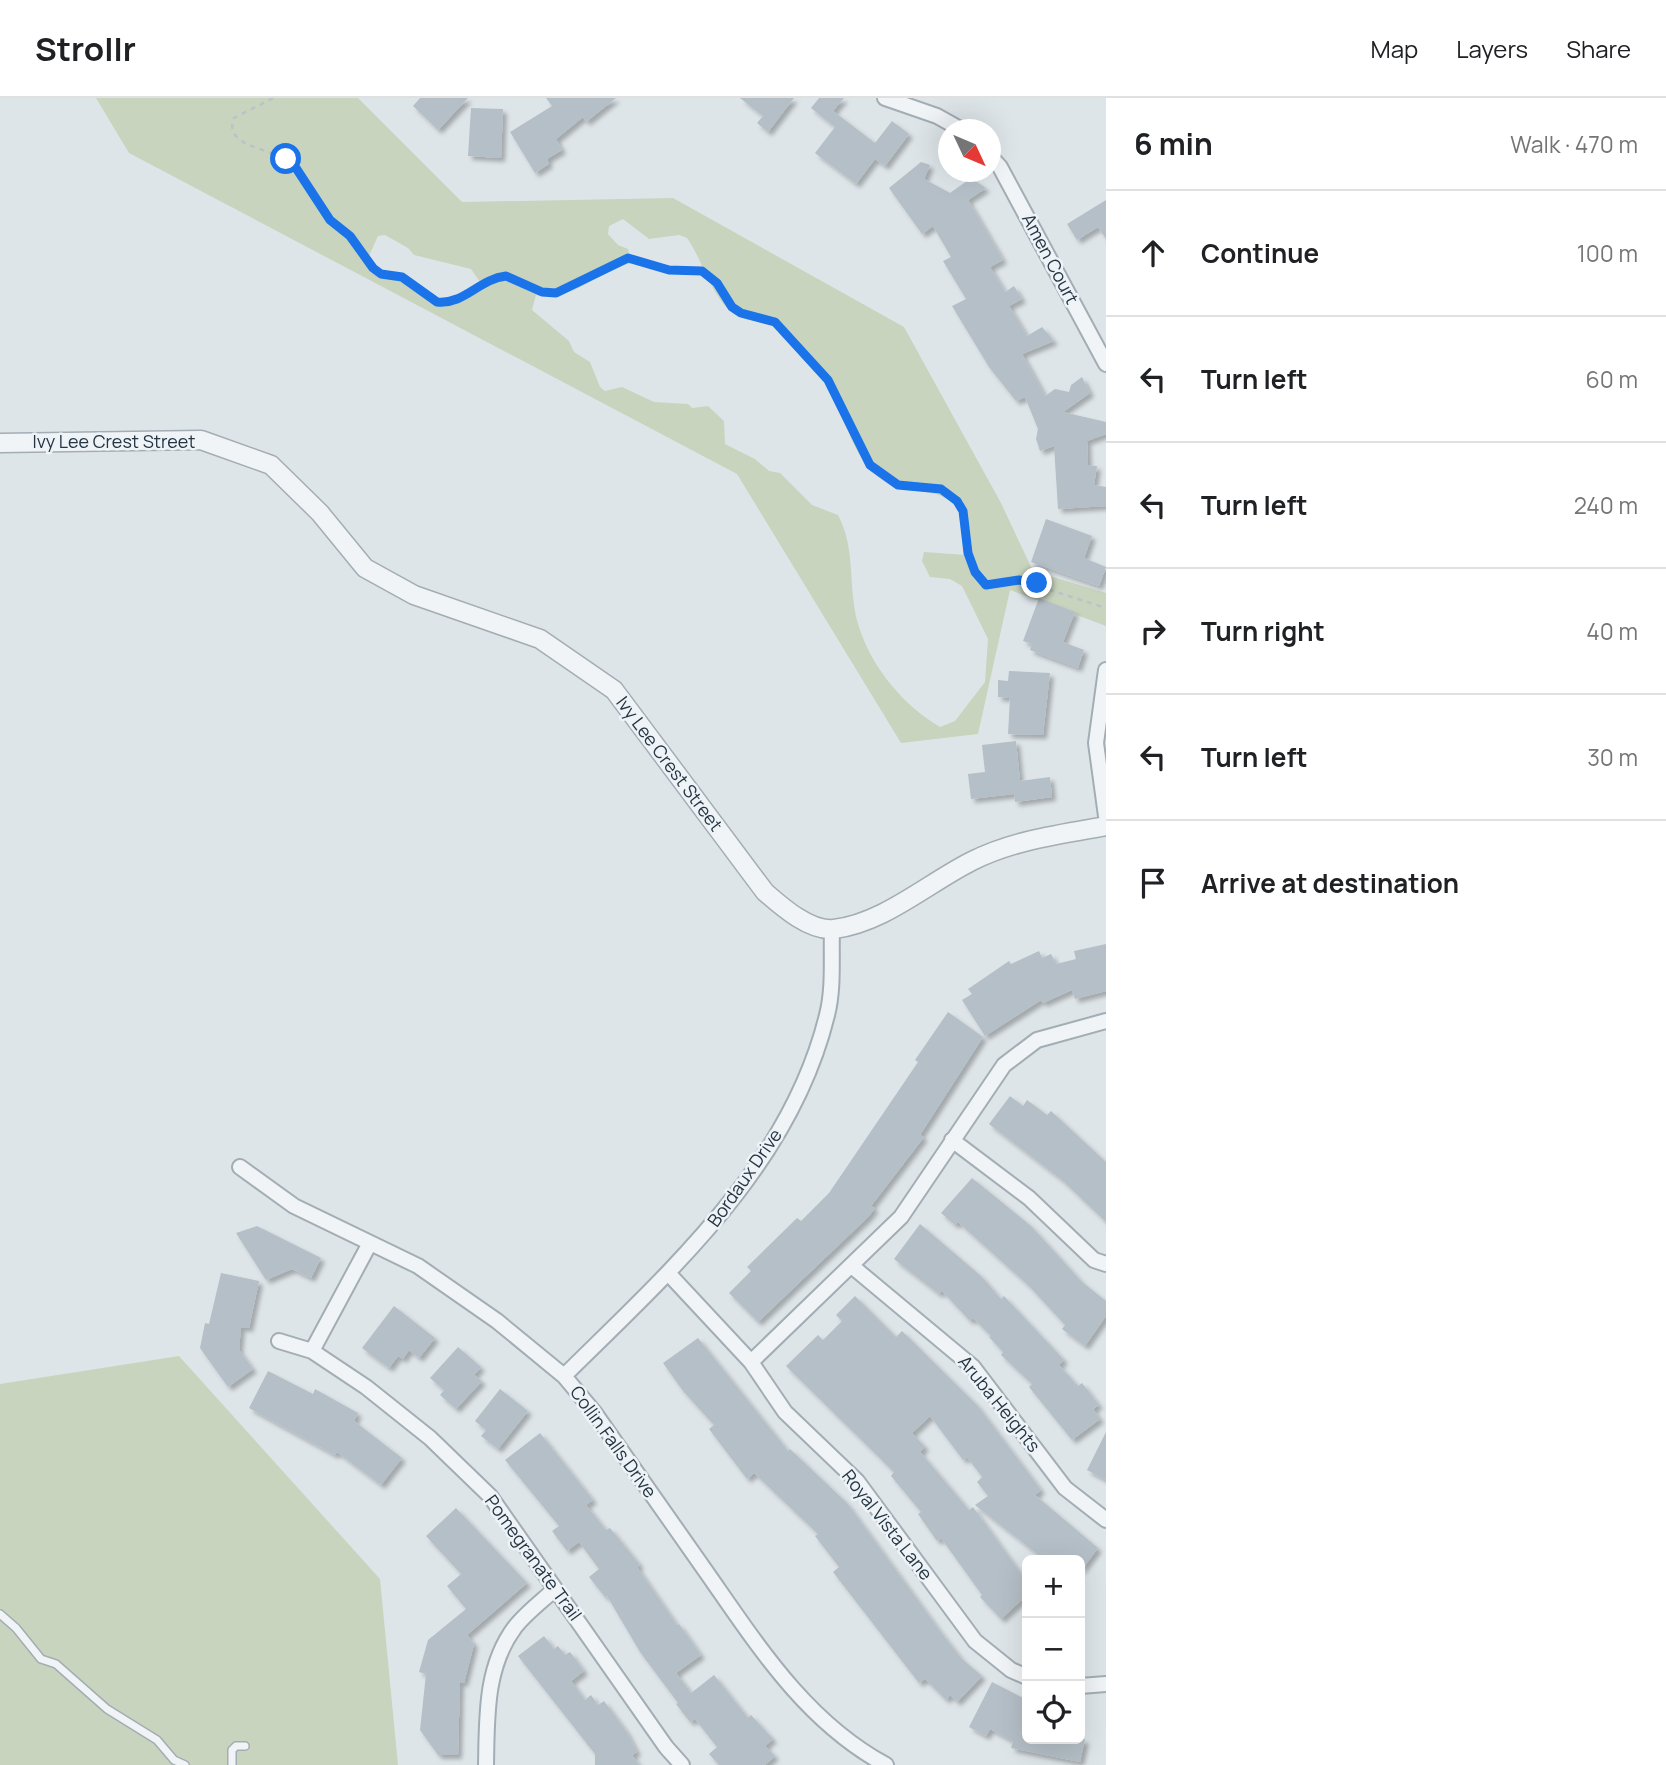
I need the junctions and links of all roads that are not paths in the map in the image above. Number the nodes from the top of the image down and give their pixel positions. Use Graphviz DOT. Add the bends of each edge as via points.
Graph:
graph roads {
  1 [pos="886,98"];
  2 [pos="942,119"];
  3 [pos="1001,169"];
  4 [pos="1106,364"];
  5 [pos="0,443"];
  6 [pos="1106,670"];
  7 [pos="1106,816"];
  8 [pos="1106,826"];
  9 [pos="832,930"];
  10 [pos="1106,1021"];
  11 [pos="952,1140"];
  12 [pos="240,1167"];
  13 [pos="370,1243"];
  14 [pos="1106,1264"];
  15 [pos="853,1267"];
  16 [pos="667,1273"];
  17 [pos="279,1341"];
  18 [pos="312,1351"];
  19 [pos="751,1362"];
  20 [pos="564,1376"];
  21 [pos="1106,1520"];
  22 [pos="555,1588"];
  23 [pos="0,1614"];
  24 [pos="1022,1674"];
  25 [pos="1106,1684"];
  26 [pos="1085,1686"];
  27 [pos="245,1746"];
  28 [pos="185,1765"];
  29 [pos="232,1765"];
  30 [pos="486,1765"];
  31 [pos="682,1765"];
  32 [pos="886,1765"];
  1 -- 2 [label="street"];
  3 -- 4 [label="street, Amen Court"];
  5 -- 9 [label="street, Ivy Lee Crest Street" via="201,440 271,466 320,513 365,568 414,595 540,639 614,691 765,892 792,916"];
  6 -- 7 [label="street" via="1096,743"];
  8 -- 9 [label="street" via="1034,839 974,860 881,914"];
  9 -- 16 [label="street, Bordaux Drive" via="828,1013 805,1084 768,1152 706,1234"];
  10 -- 11 [label="street" via="1037,1040 1004,1065"];
  11 -- 14 [label="street" via="1029,1198 1094,1260"];
  11 -- 15 [label="street" via="901,1217"];
  12 -- 13 [label="street, Collin Falls Drive" via="294,1206"];
  13 -- 18 [label="street"];
  13 -- 20 [label="street, Collin Falls Drive" via="418,1266 497,1321"];
  15 -- 19 [label="street"];
  15 -- 21 [label="street, Aruba Heights" via="973,1367 1065,1489"];
  16 -- 19 [label="street, Royal Vista Lane"];
  16 -- 20 [label="street, Bordaux Drive"];
  17 -- 18 [label="street, Pomegranate Trail"];
  18 -- 22 [label="street, Pomegranate Trail" via="430,1438 490,1496"];
  19 -- 24 [label="street, Royal Vista Lane" via="785,1412 857,1481 975,1641"];
  20 -- 32 [label="street, Collin Falls Drive" via="768,1661 820,1719"];
  22 -- 30 [label="street" via="515,1627 494,1664"];
  22 -- 31 [label="street, Pomegranate Trail"];
  23 -- 28 [label="lane" via="41,1659 56,1664 107,1709 157,1740 174,1760"];
  25 -- 26 [label="street"];
  27 -- 29 [label="lane" via="232,1751"];
}
